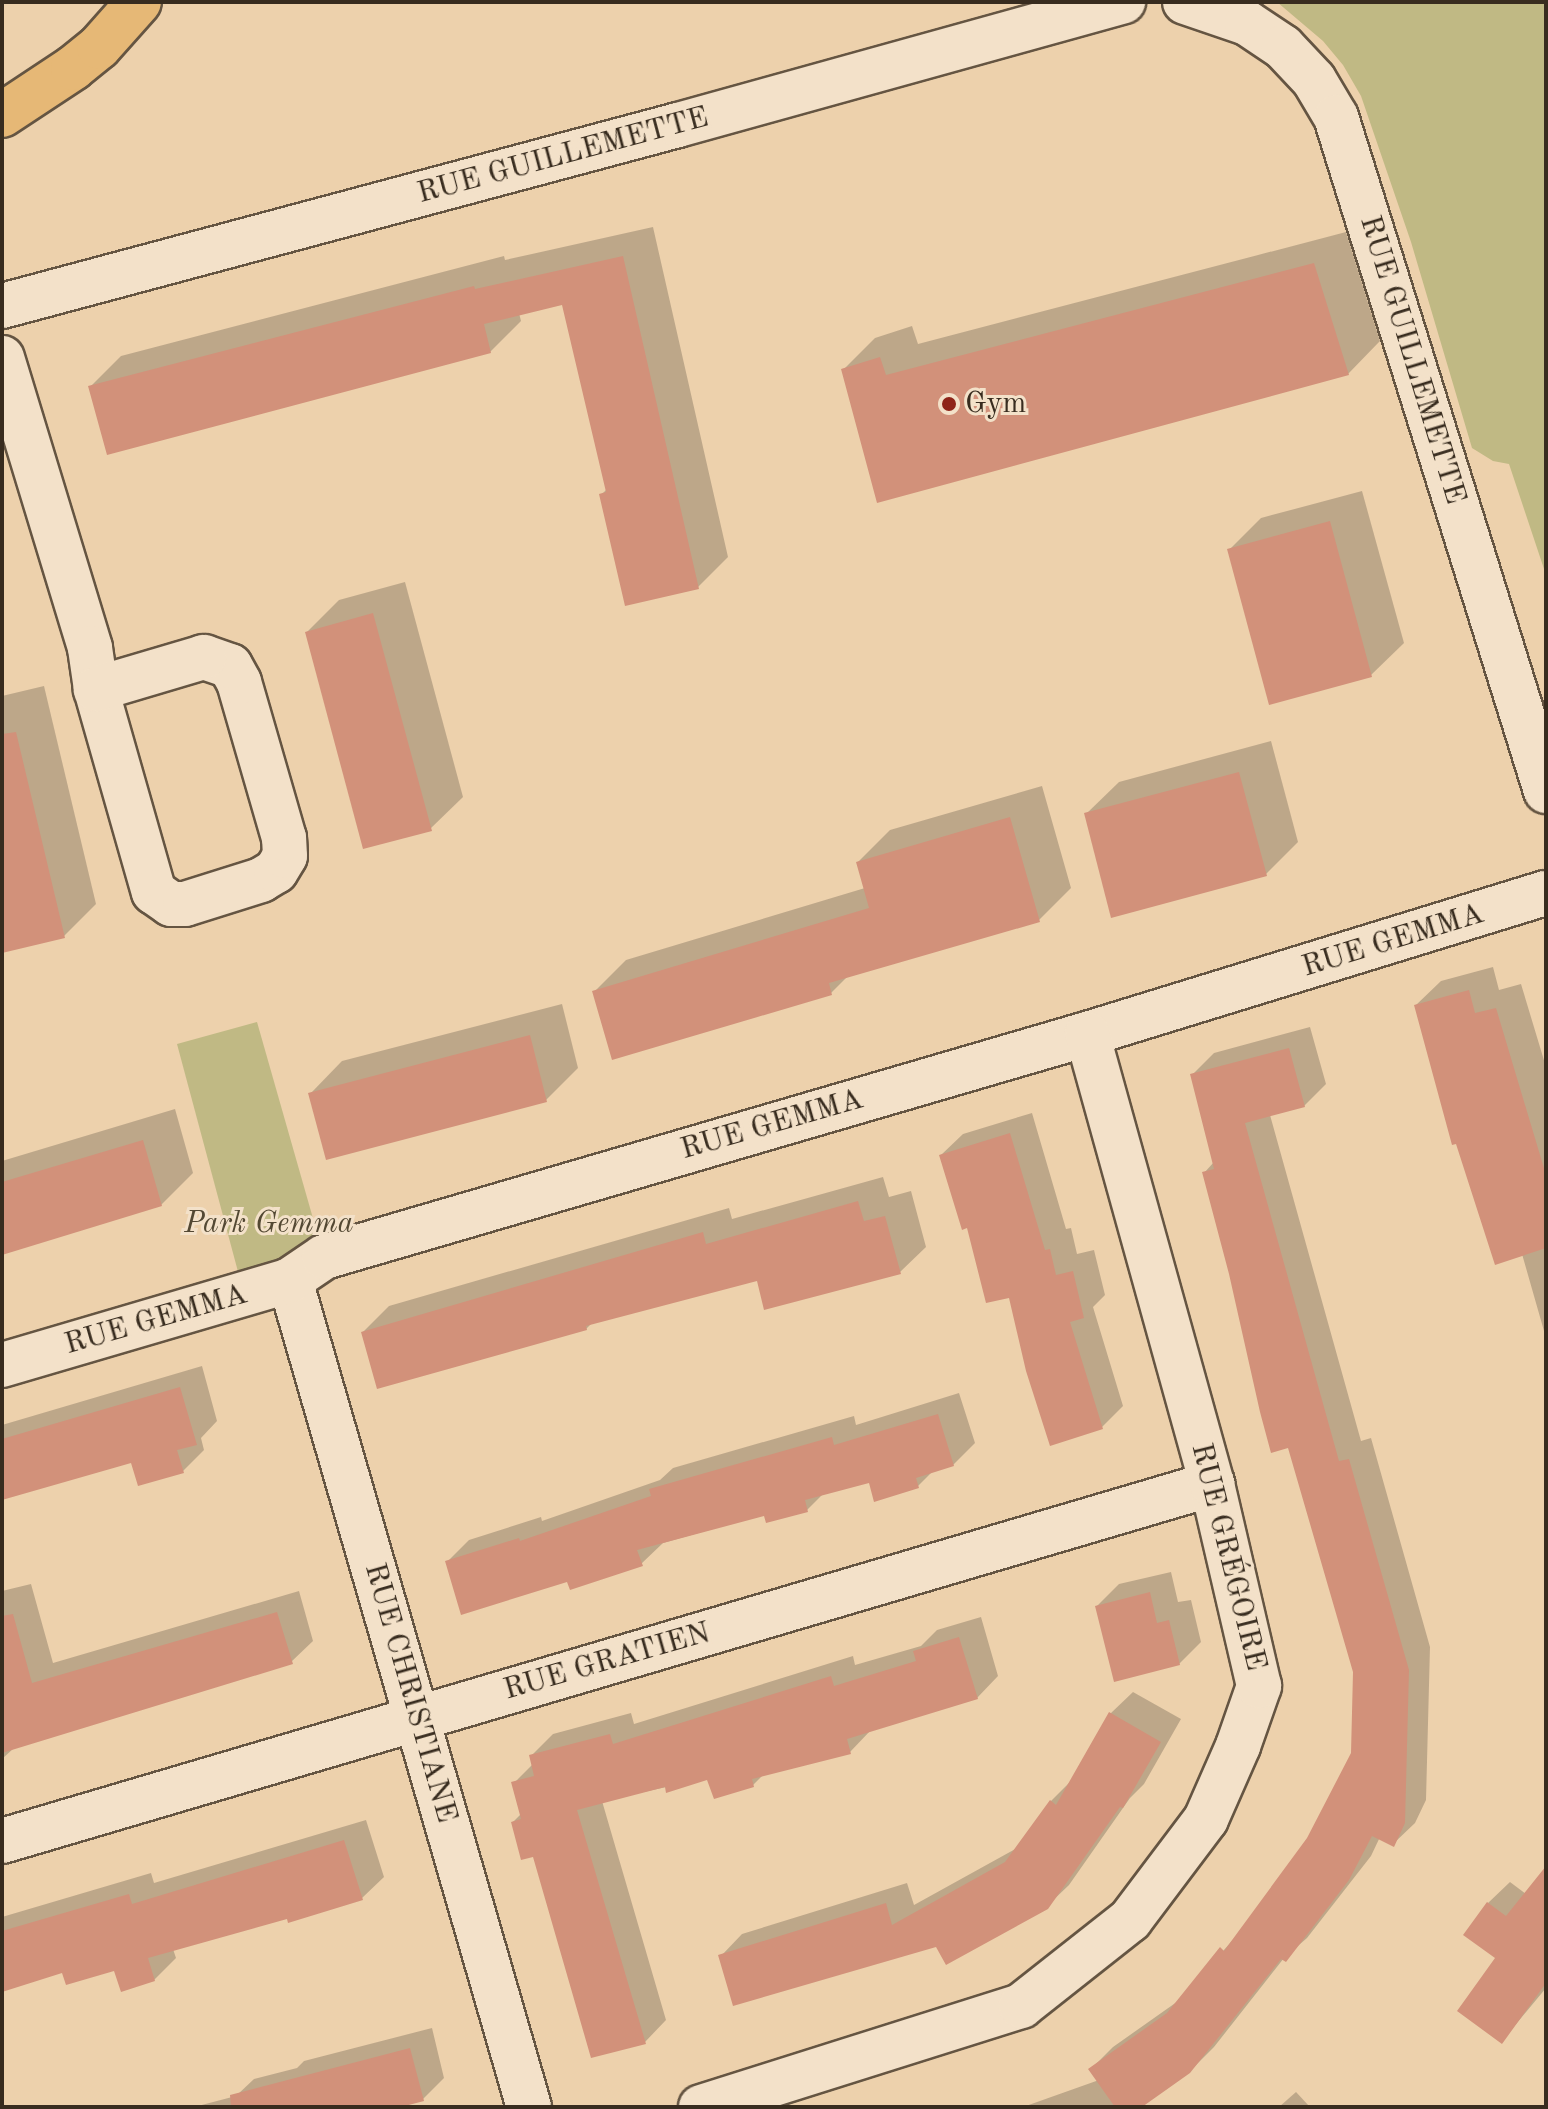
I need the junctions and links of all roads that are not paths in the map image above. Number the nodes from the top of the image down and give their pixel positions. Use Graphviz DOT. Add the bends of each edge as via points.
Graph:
graph roads {
  1 [pos="139,2"];
  2 [pos="1123,2"];
  3 [pos="1185,2"];
  4 [pos="2,115"];
  5 [pos="2,306"];
  6 [pos="2,358"];
  7 [pos="96,689"];
  8 [pos="1546,791"];
  9 [pos="1546,893"];
  10 [pos="1087,1034"];
  11 [pos="290,1280"];
  12 [pos="2,1365"];
  13 [pos="1212,1484"];
  14 [pos="417,1718"];
  15 [pos="2,1841"];
  16 [pos="529,2107"];
  17 [pos="701,2107"];
  1 -- 4 [label="highway" via="99,47"];
  2 -- 5 [label="street, RUE GUILLEMETTE"];
  3 -- 8 [label="street, RUE GUILLEMETTE" via="1237,18 1283,47 1314,80 1336,117"];
  6 -- 7 [label="street" via="90,648"];
  7 -- 7 [label="street" via="158,898 185,904 276,871 285,856 284,838 230,666 204,657"];
  9 -- 10 [label="street, RUE GEMMA"];
  10 -- 11 [label="street, RUE GEMMA" via="324,1257"];
  10 -- 13 [label="street, RUE GRÉGOIRE"];
  11 -- 12 [label="street, RUE GEMMA"];
  11 -- 14 [label="street, RUE CHRISTIANE"];
  13 -- 14 [label="street, RUE GRATIEN"];
  13 -- 17 [label="street, RUE GRÉGOIRE" via="1259,1686 1206,1819 1130,1920 1021,2006"];
  14 -- 15 [label="street, RUE GRATIEN"];
  14 -- 16 [label="street, RUE CHRISTIANE"];
}
